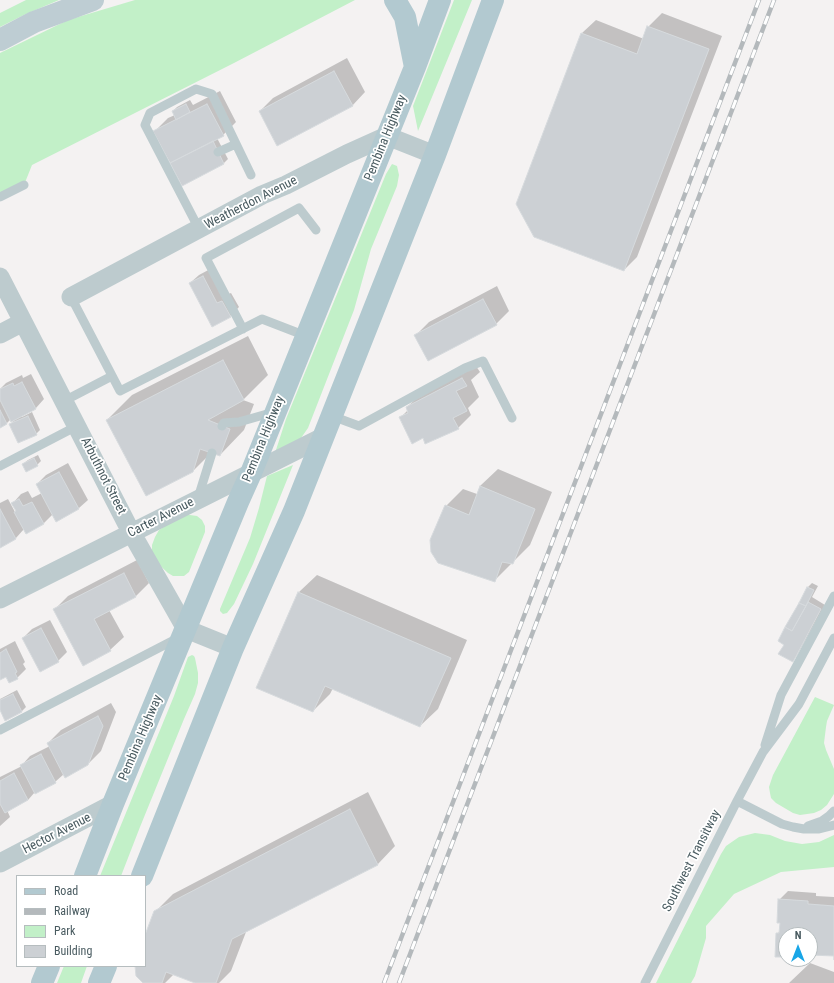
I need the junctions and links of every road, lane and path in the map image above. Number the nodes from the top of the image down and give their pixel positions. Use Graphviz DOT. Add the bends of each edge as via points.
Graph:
graph roads {
  1 [pos="94,0"];
  2 [pos="395,0"];
  3 [pos="440,0"];
  4 [pos="493,0"];
  5 [pos="0,40"];
  6 [pos="415,67"];
  7 [pos="387,136"];
  8 [pos="236,144"];
  9 [pos="218,152"];
  10 [pos="435,155"];
  11 [pos="251,175"];
  12 [pos="24,185"];
  13 [pos="0,197"];
  14 [pos="199,229"];
  15 [pos="316,230"];
  16 [pos="0,277"];
  17 [pos="71,297"];
  18 [pos="23,322"];
  19 [pos="243,329"];
  20 [pos="0,334"];
  21 [pos="306,336"];
  22 [pos="112,376"];
  23 [pos="64,401"];
  24 [pos="276,412"];
  25 [pos="331,416"];
  26 [pos="512,418"];
  27 [pos="77,426"];
  28 [pos="222,426"];
  29 [pos="323,437"];
  30 [pos="212,453"];
  31 [pos="0,466"];
  32 [pos="251,473"];
  33 [pos="198,499"];
  34 [pos="131,532"];
  35 [pos="834,596"];
  36 [pos="0,599"];
  37 [pos="185,632"];
  38 [pos="834,638"];
  39 [pos="233,648"];
  40 [pos="0,730"];
  41 [pos="763,752"];
  42 [pos="737,801"];
  43 [pos="113,804"];
  44 [pos="834,811"];
  45 [pos="834,825"];
  46 [pos="793,827"];
  47 [pos="0,863"];
  48 [pos="85,875"];
  49 [pos="142,875"];
  50 [pos="49,967"];
  51 [pos="106,967"];
  52 [pos="42,983"];
  53 [pos="99,983"];
  54 [pos="645,983"];
  1 -- 5 [label="main road" via="34,22"];
  2 -- 6 [label="main road" via="405,17"];
  3 -- 6 [label="main road, Pembina Highway"];
  4 -- 10 [label="main road"];
  6 -- 7 [label="main road, Pembina Highway"];
  7 -- 10 [label="street"];
  7 -- 14 [label="street, Weatherdon Avenue" via="262,195"];
  7 -- 21 [label="main road, Pembina Highway"];
  8 -- 9 [label="lane"];
  8 -- 11 [label="lane"];
  8 -- 14 [label="lane" via="212,94 196,89 150,113 145,126 173,175"];
  10 -- 25 [label="main road"];
  12 -- 13 [label="lane"];
  14 -- 17 [label="street, Weatherdon Avenue"];
  15 -- 19 [label="lane" via="299,208 206,258"];
  16 -- 18 [label="street, Arbuthnot Street"];
  17 -- 22 [label="lane"];
  18 -- 20 [label="street"];
  18 -- 23 [label="street, Arbuthnot Street"];
  19 -- 21 [label="lane" via="262,319"];
  19 -- 22 [label="lane" via="120,391"];
  21 -- 24 [label="main road, Pembina Highway"];
  22 -- 23 [label="lane"];
  23 -- 27 [label="street, Arbuthnot Street"];
  24 -- 28 [label="lane"];
  24 -- 32 [label="main road, Pembina Highway"];
  25 -- 26 [label="lane" via="358,426 465,368 483,362"];
  25 -- 29 [label="main road"];
  27 -- 31 [label="lane"];
  27 -- 34 [label="street, Arbuthnot Street"];
  29 -- 32 [label="street, Carter Avenue"];
  29 -- 39 [label="main road" via="294,511"];
  30 -- 33 [label="lane"];
  32 -- 33 [label="street, Carter Avenue"];
  32 -- 37 [label="main road, Pembina Highway"];
  33 -- 34 [label="street, Carter Avenue"];
  34 -- 36 [label="street, Carter Avenue"];
  34 -- 37 [label="street, Arbuthnot Street"];
  35 -- 41 [label="lane, Southwest Transitway" via="781,695"];
  37 -- 39 [label="street"];
  37 -- 40 [label="lane"];
  37 -- 43 [label="main road, Pembina Highway"];
  38 -- 41 [label="lane, Southwest Transitway" via="799,704"];
  39 -- 49 [label="main road"];
  41 -- 42 [label="lane, Southwest Transitway"];
  42 -- 46 [label="lane"];
  42 -- 54 [label="lane, Southwest Transitway"];
  43 -- 47 [label="street, Hector Avenue"];
  43 -- 48 [label="main road, Pembina Highway"];
  44 -- 46 [label="lane" via="813,824"];
  45 -- 46 [label="lane" via="818,829"];
  50 -- 52 [label="main road"];
  51 -- 53 [label="main road"];
}
